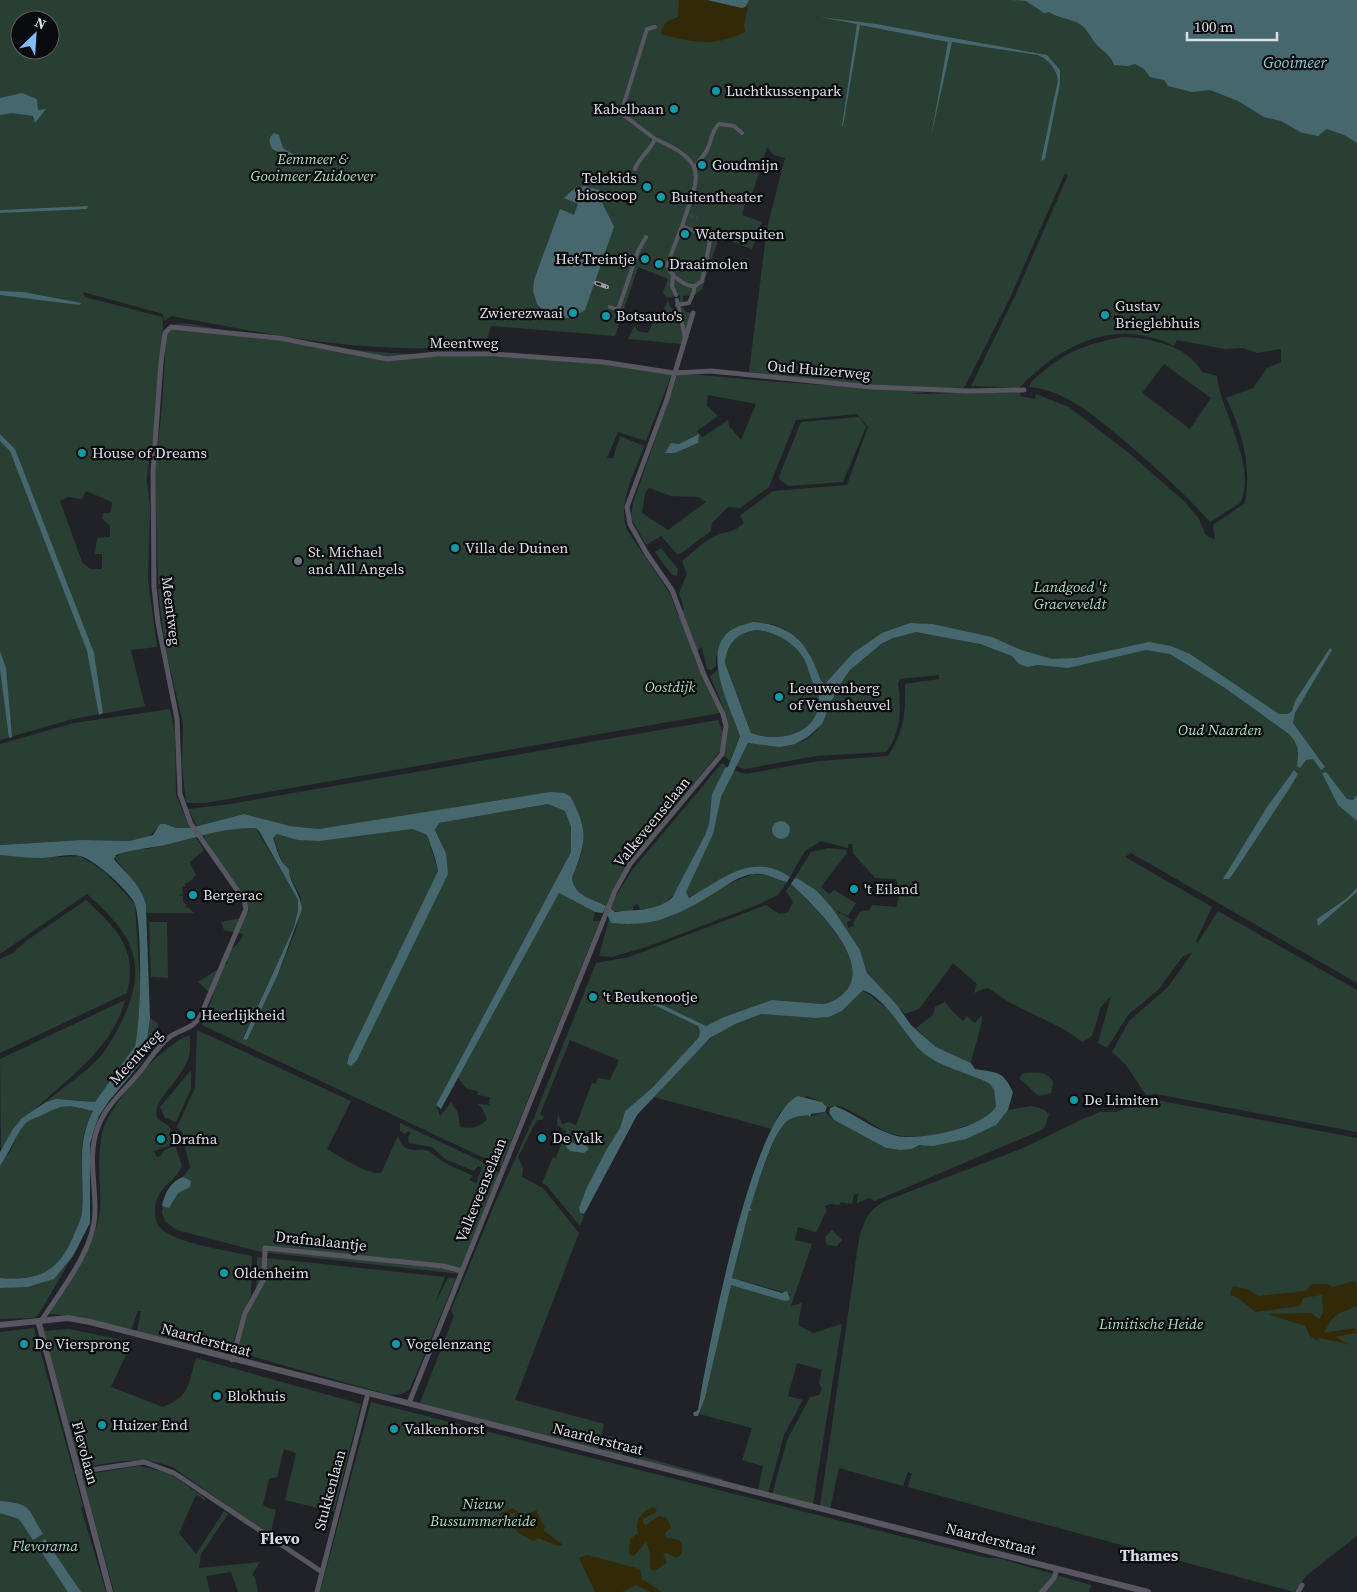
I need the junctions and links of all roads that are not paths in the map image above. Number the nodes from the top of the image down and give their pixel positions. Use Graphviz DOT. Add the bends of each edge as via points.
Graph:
graph roads {
  1 [pos="655,27"];
  2 [pos="742,133"];
  3 [pos="655,139"];
  4 [pos="635,168"];
  5 [pos="695,170"];
  6 [pos="692,197"];
  7 [pos="703,201"];
  8 [pos="682,226"];
  9 [pos="646,237"];
  10 [pos="673,274"];
  11 [pos="694,286"];
  12 [pos="676,295"];
  13 [pos="610,307"];
  14 [pos="693,313"];
  15 [pos="685,338"];
  16 [pos="674,373"];
  17 [pos="1024,390"];
  18 [pos="462,1271"];
  19 [pos="42,1320"];
  20 [pos="0,1325"];
  21 [pos="232,1360"];
  22 [pos="368,1393"];
  23 [pos="409,1403"];
  24 [pos="77,1472"];
  25 [pos="1057,1569"];
  26 [pos="322,1572"];
  27 [pos="1302,1585"];
  28 [pos="110,1592"];
  29 [pos="317,1592"];
  30 [pos="1042,1592"];
  31 [pos="1148,1592"];
  32 [pos="1298,1592"];
  1 -- 3 [label="street" via="647,29 622,113"];
  2 -- 5 [label="street" via="734,126 719,124"];
  3 -- 4 [label="street" via="650,151 639,159"];
  3 -- 5 [label="street" via="680,150"];
  5 -- 6 [label="street" via="697,180"];
  6 -- 7 [label="street"];
  6 -- 8 [label="street"];
  8 -- 10 [label="street" via="668,265"];
  8 -- 11 [label="street" via="706,236 710,241 702,281"];
  9 -- 13 [label="street" via="618,310"];
  10 -- 11 [label="street" via="681,282"];
  10 -- 12 [label="street" via="672,286"];
  11 -- 15 [label="street" via="689,303 677,303"];
  14 -- 15 [label="street"];
  15 -- 16 [label="street"];
  16 -- 17 [label="street, Oud Huizerweg" via="711,371 871,388"];
  16 -- 18 [label="street, Valkeveenselaan" via="627,506 630,524 675,596 704,675 723,714 726,736 720,757 630,864 610,902"];
  16 -- 19 [label="street, Meentweg" via="603,362 494,354 437,354 386,359 280,338 171,327 165,333 153,472 154,587 177,719 180,794 199,838 244,900 245,915 195,1025 171,1036 156,1050 118,1094 98,1126 92,1153 95,1214 90,1243"];
  18 -- 21 [label="street, Drafnalaantje" via="442,1266 265,1248 264,1279 246,1313"];
  18 -- 23 [label="street, Valkeveenselaan"];
  19 -- 20 [label="street, Naarderstraat"];
  19 -- 21 [label="street, Naarderstraat" via="68,1318 90,1322"];
  19 -- 24 [label="street, Flevolaan" via="39,1324"];
  21 -- 22 [label="street, Naarderstraat"];
  22 -- 23 [label="street, Naarderstraat"];
  22 -- 26 [label="street, Stukkenlaan"];
  23 -- 25 [label="street, Naarderstraat"];
  24 -- 26 [label="street" via="144,1462 162,1467"];
  24 -- 28 [label="street, Flevolaan"];
  25 -- 30 [label="street"];
  25 -- 31 [label="street, Naarderstraat"];
  26 -- 29 [label="street, Stukkenlaan"];
  27 -- 32 [label="street"];
}
